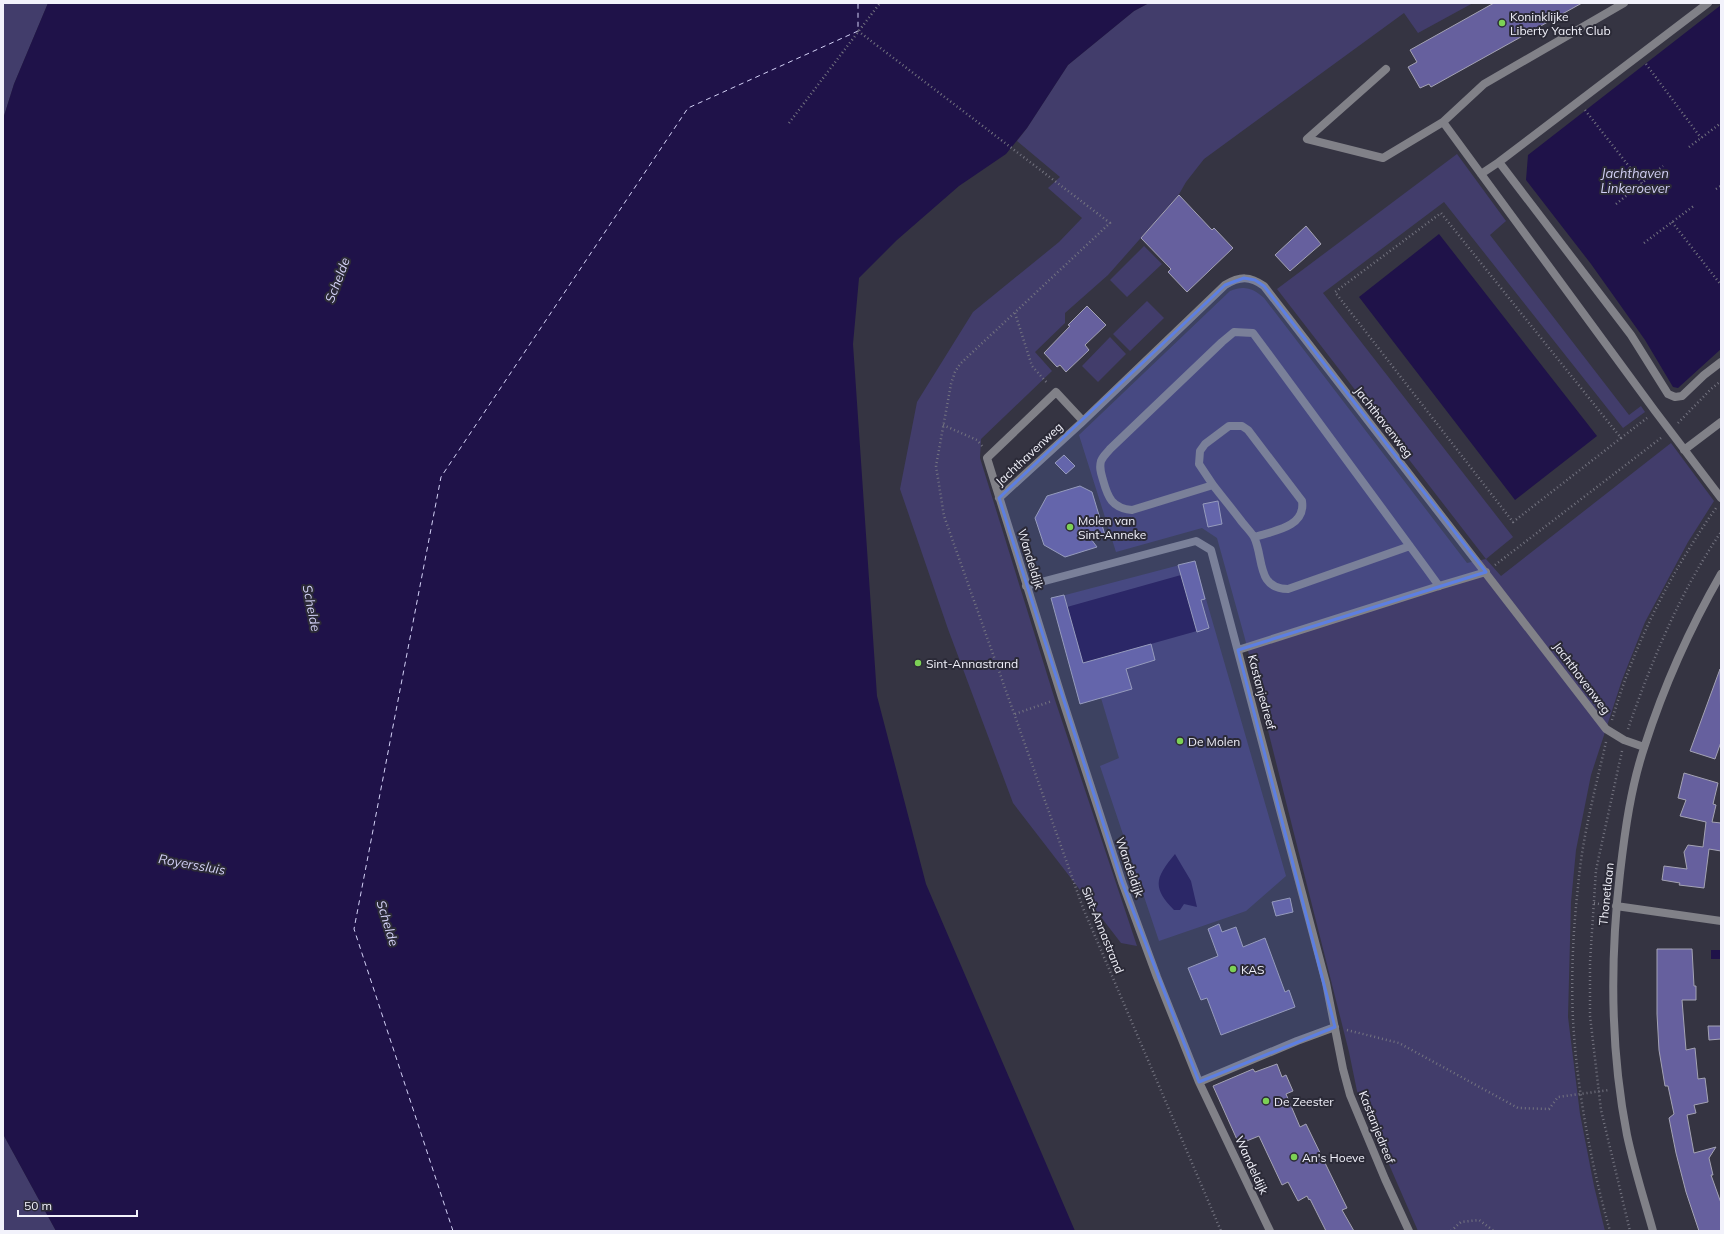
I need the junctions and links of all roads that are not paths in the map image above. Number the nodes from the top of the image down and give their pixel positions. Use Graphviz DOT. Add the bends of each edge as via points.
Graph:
graph roads {
  1 [pos="1624,3"];
  2 [pos="1708,3"];
  3 [pos="1386,69"];
  4 [pos="1443,122"];
  5 [pos="1499,162"];
  6 [pos="1481,174"];
  7 [pos="1721,362"];
  8 [pos="1083,421"];
  9 [pos="1721,422"];
  10 [pos="1684,450"];
  11 [pos="1213,485"];
  12 [pos="999,498"];
  13 [pos="1721,498"];
  14 [pos="1254,537"];
  15 [pos="1410,546"];
  16 [pos="1486,572"];
  17 [pos="1721,574"];
  18 [pos="1026,586"];
  19 [pos="1439,586"];
  20 [pos="1238,650"];
  21 [pos="1644,747"];
  22 [pos="1616,906"];
  23 [pos="1721,921"];
  24 [pos="1335,1027"];
  25 [pos="1200,1082"];
  26 [pos="1270,1231"];
  27 [pos="1409,1231"];
  28 [pos="1653,1231"];
  1 -- 4 [label="street" via="1484,84"];
  2 -- 5 [label="street"];
  3 -- 4 [label="street" via="1308,139 1383,158"];
  4 -- 6 [label="street"];
  5 -- 6 [label="street"];
  5 -- 7 [label="street" via="1631,335 1668,394 1682,396"];
  6 -- 10 [label="street"];
  8 -- 12 [label="street, Jachthavenweg"];
  8 -- 12 [label="street, Jachthavenweg" via="1056,392 986,458"];
  8 -- 16 [label="street, Jachthavenweg" via="1225,285 1244,278 1255,280 1264,286"];
  9 -- 10 [label="street"];
  10 -- 13 [label="street"];
  11 -- 14 [label="street"];
  11 -- 14 [label="street" via="1198,464 1200,451 1205,444 1229,426 1242,426 1248,430 1302,501 1303,508 1301,515 1290,525"];
  11 -- 15 [label="street" via="1132,510 1121,509 1107,494 1100,470 1101,462 1110,449 1222,342 1234,332 1253,333"];
  12 -- 18 [label="street, Wandeldijk"];
  14 -- 15 [label="street" via="1263,573 1267,581 1280,589 1288,589"];
  15 -- 19 [label="street"];
  16 -- 19 [label="street"];
  16 -- 21 [label="street, Jachthavenweg" via="1606,729 1624,740"];
  17 -- 21 [label="street, Thonetlaan" via="1694,622"];
  18 -- 20 [label="street, Kastanjedreef" via="1196,541 1210,550"];
  18 -- 25 [label="street, Wandeldijk" via="1125,889 1157,977"];
  19 -- 20 [label="street"];
  20 -- 24 [label="street, Kastanjedreef" via="1326,983"];
  21 -- 22 [label="street, Thonetlaan" via="1625,830"];
  22 -- 23 [label="street"];
  22 -- 28 [label="street, Thonetlaan" via="1612,952 1613,1012 1620,1090 1627,1135"];
  24 -- 25 [label="street"];
  24 -- 27 [label="street, Kastanjedreef" via="1350,1095"];
  25 -- 26 [label="street, Wandeldijk"];
}
